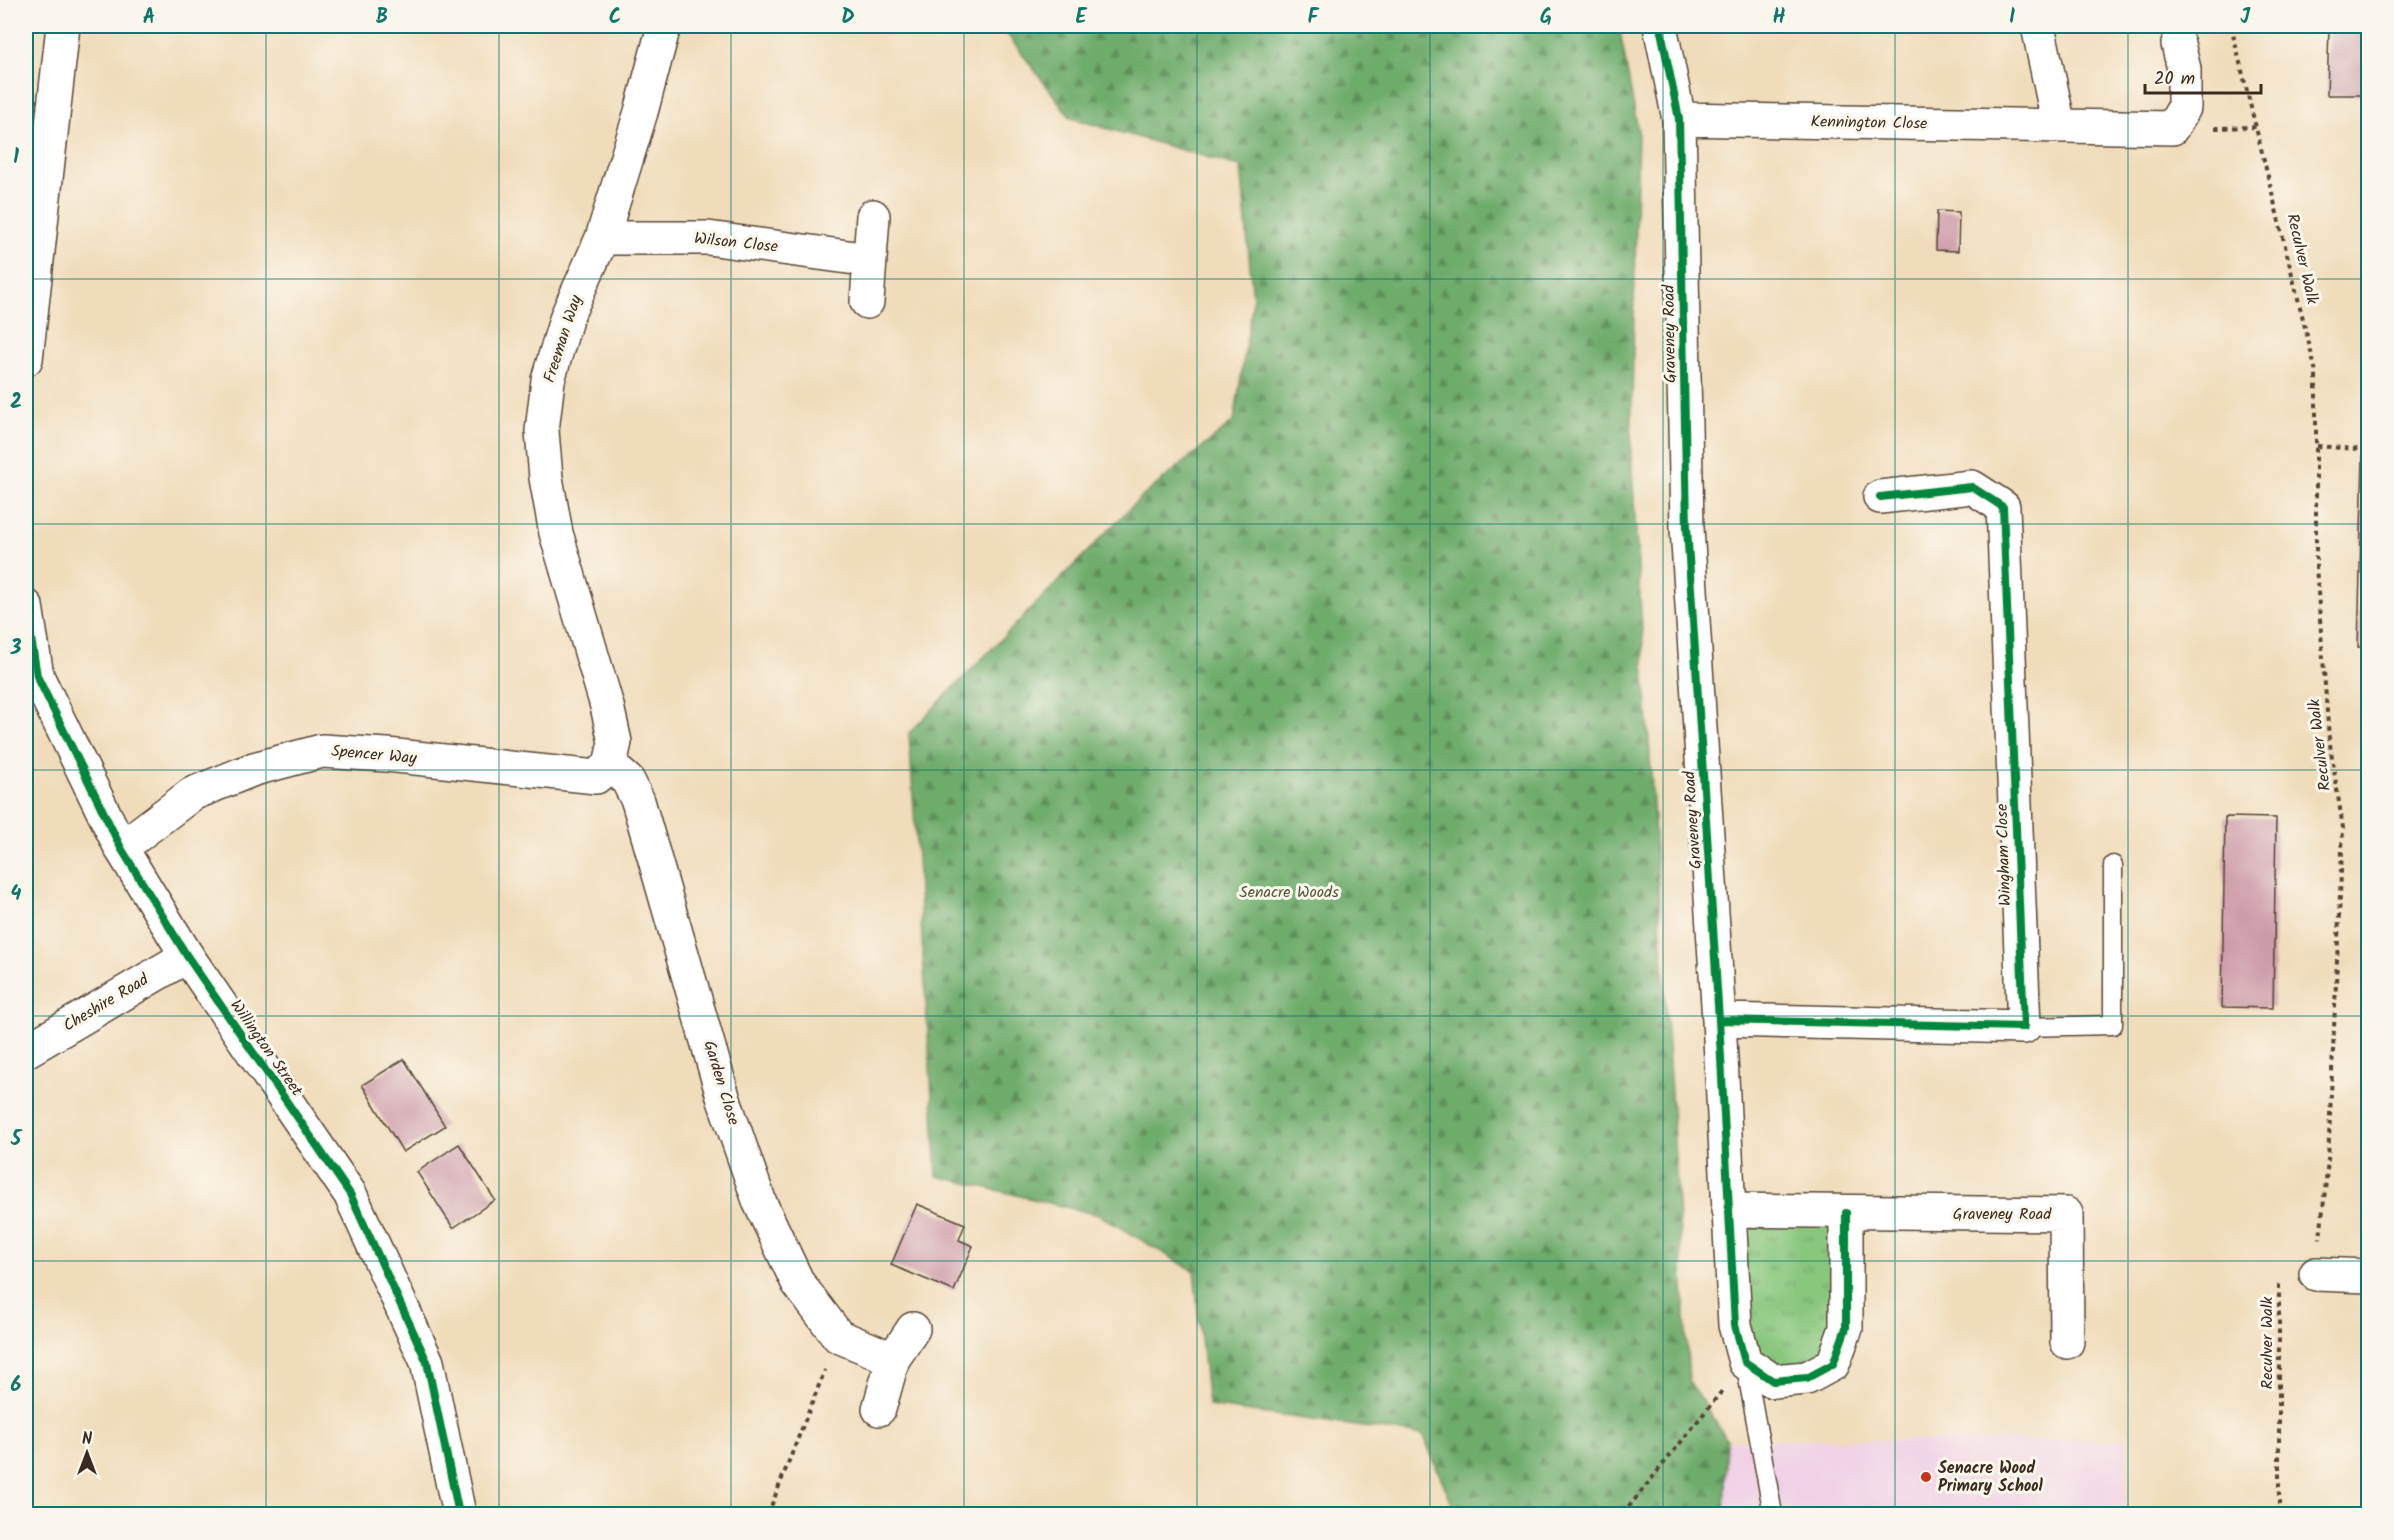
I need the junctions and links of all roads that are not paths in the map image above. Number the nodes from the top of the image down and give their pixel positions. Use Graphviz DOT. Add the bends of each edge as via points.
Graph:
graph roads {
  1 [pos="63,26"];
  2 [pos="664,26"];
  3 [pos="1660,26"];
  4 [pos="2038,26"];
  5 [pos="2178,44"];
  6 [pos="1679,119"];
  7 [pos="2059,126"];
  8 [pos="873,216"];
  9 [pos="602,238"];
  10 [pos="870,260"];
  11 [pos="867,302"];
  12 [pos="26,358"];
  13 [pos="1880,497"];
  14 [pos="26,606"];
  15 [pos="610,765"];
  16 [pos="120,848"];
  17 [pos="2113,865"];
  18 [pos="187,956"];
  19 [pos="1719,1020"];
  20 [pos="2024,1028"];
  21 [pos="26,1051"];
  22 [pos="1728,1210"];
  23 [pos="1845,1213"];
  24 [pos="2316,1274"];
  25 [pos="2368,1276"];
  26 [pos="913,1329"];
  27 [pos="2067,1342"];
  28 [pos="893,1359"];
  29 [pos="1745,1362"];
  30 [pos="879,1409"];
  31 [pos="459,1515"];
  32 [pos="1773,1515"];
  1 -- 12 [label="street"];
  2 -- 9 [label="street, Freeman Way"];
  3 -- 6 [label="street, Graveney Road"];
  4 -- 7 [label="street"];
  5 -- 7 [label="street, Kennington Close" via="2184,69 2184,108 2172,128"];
  6 -- 7 [label="street, Kennington Close"];
  6 -- 19 [label="street, Graveney Road" via="1687,528"];
  8 -- 10 [label="street"];
  9 -- 10 [label="street, Wilson Close" via="708,238"];
  9 -- 15 [label="street, Freeman Way" via="567,316 548,380 542,431 556,533 615,742"];
  10 -- 11 [label="street"];
  13 -- 20 [label="street, Wingham Close" via="1972,487 2003,507"];
  14 -- 16 [label="street, Willington Street" via="37,676"];
  15 -- 16 [label="street, Spencer Way" via="596,777 322,751 254,769 192,794"];
  15 -- 28 [label="street, Garden Close" via="627,781 638,801 724,1100 760,1203 798,1283 838,1336"];
  16 -- 18 [label="street, Willington Street"];
  17 -- 20 [label="lane" via="2113,1026"];
  18 -- 21 [label="street, Cheshire Road"];
  18 -- 31 [label="street, Willington Street" via="351,1194 427,1362"];
  19 -- 20 [label="street"];
  19 -- 22 [label="street, Graveney Road"];
  22 -- 23 [label="street, Graveney Road"];
  22 -- 29 [label="street, Graveney Road" via="1735,1325"];
  23 -- 27 [label="street, Graveney Road" via="2066,1214"];
  23 -- 29 [label="street" via="1846,1328 1833,1364 1807,1378 1773,1381"];
  24 -- 25 [label="street"];
  26 -- 28 [label="street"];
  28 -- 30 [label="street"];
  29 -- 32 [label="lane"];
}
